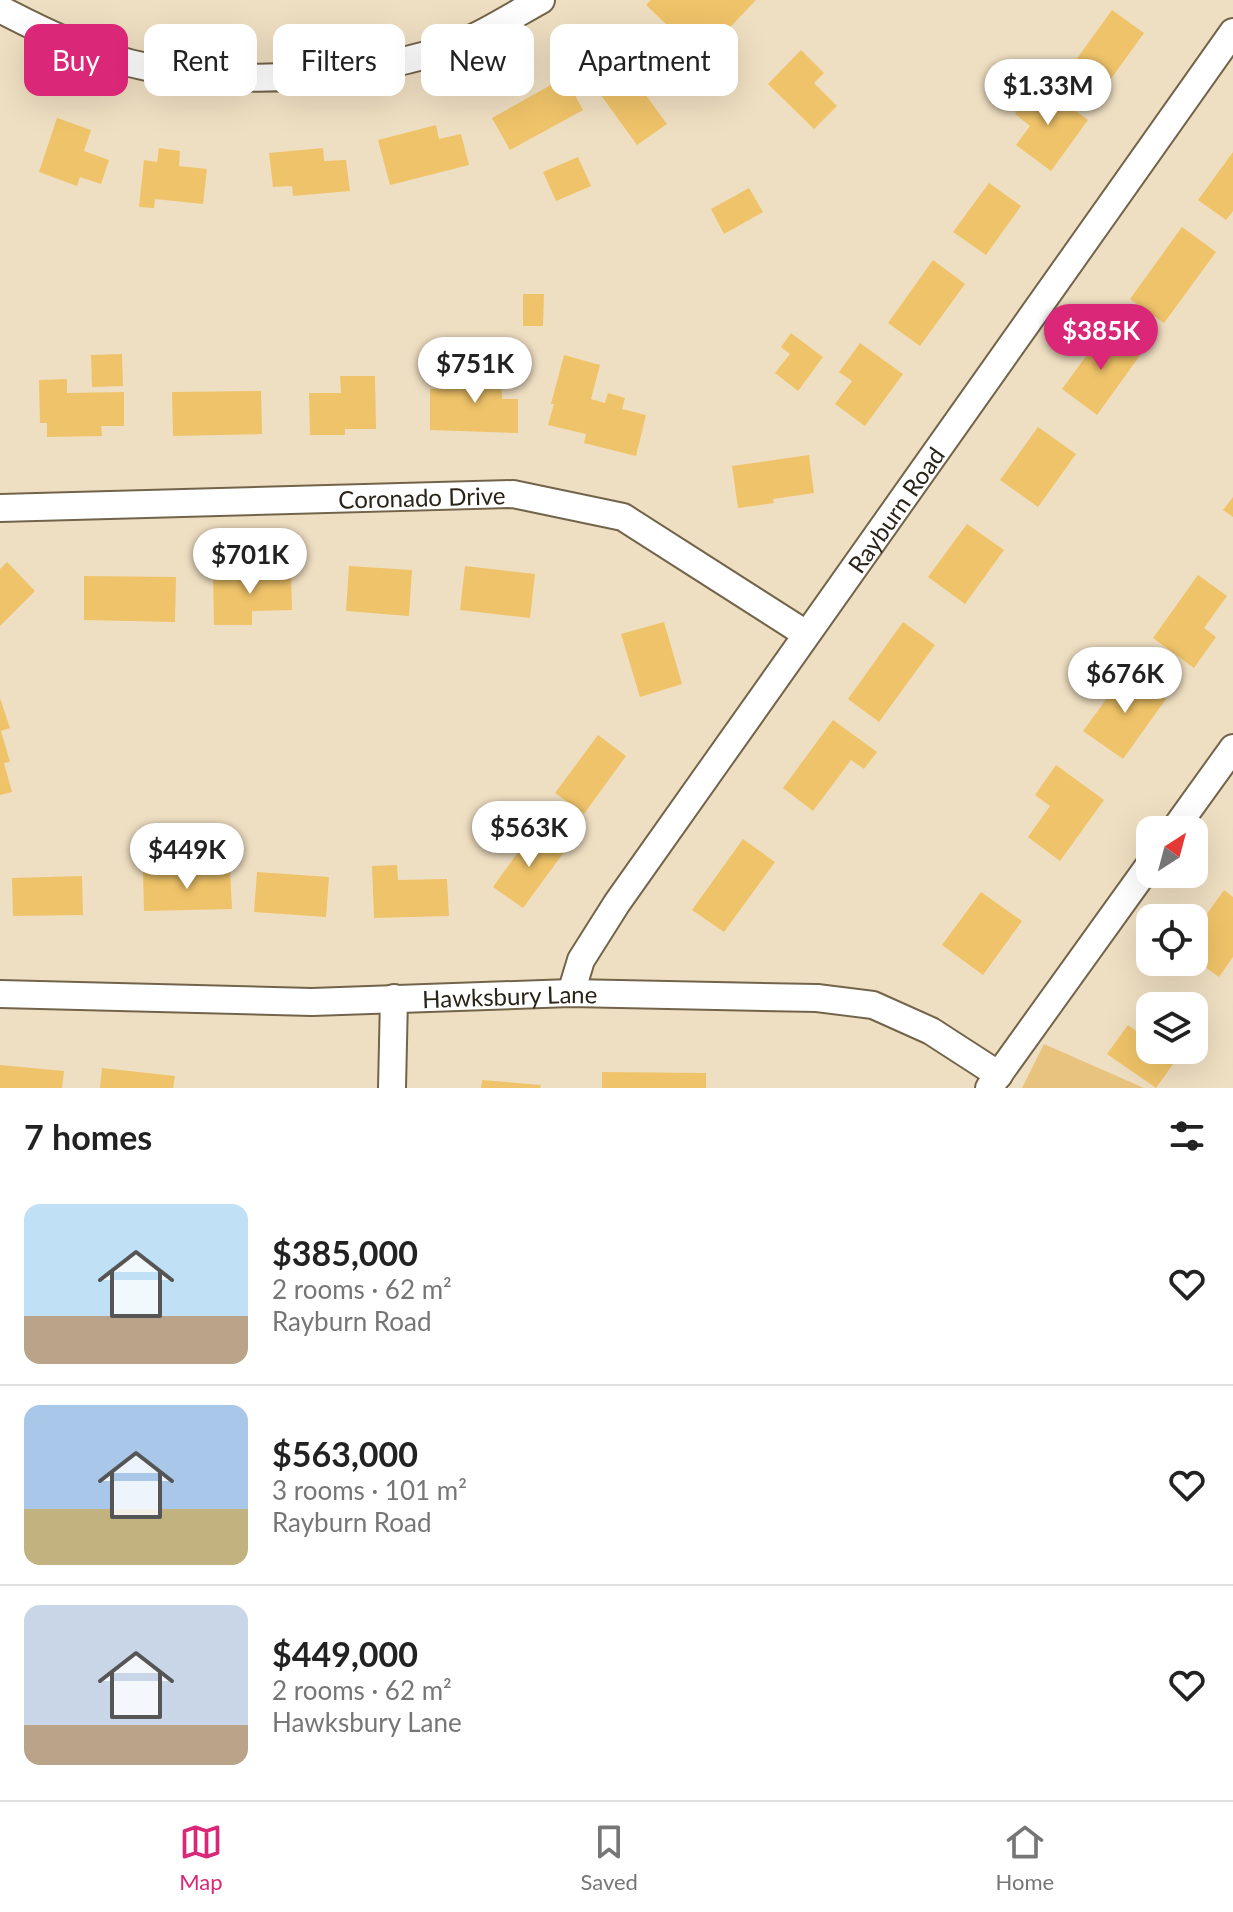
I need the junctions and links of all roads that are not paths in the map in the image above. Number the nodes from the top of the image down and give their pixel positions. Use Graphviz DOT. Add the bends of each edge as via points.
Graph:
graph roads {
  1 [pos="541,0"];
  2 [pos="0,9"];
  3 [pos="1233,32"];
  4 [pos="0,508"];
  5 [pos="806,634"];
  6 [pos="1233,748"];
  7 [pos="1184,816"];
  8 [pos="1136,884"];
  9 [pos="571,993"];
  10 [pos="0,994"];
  11 [pos="394,998"];
  12 [pos="994,1082"];
  13 [pos="392,1088"];
  1 -- 2 [label="street" via="446,49 381,66 260,78 145,67 87,49"];
  3 -- 5 [label="street, Rayburn Road"];
  4 -- 5 [label="street, Coronado Drive" via="513,494 623,517"];
  5 -- 9 [label="street, Rayburn Road" via="617,903 581,960"];
  6 -- 7 [label="street"];
  8 -- 12 [label="street"];
  9 -- 11 [label="street, Hawksbury Lane"];
  9 -- 12 [label="street, Hawksbury Lane" via="817,998 873,1005 931,1031"];
  10 -- 11 [label="street, Hawksbury Lane" via="312,1002"];
  11 -- 13 [label="street"];
}
